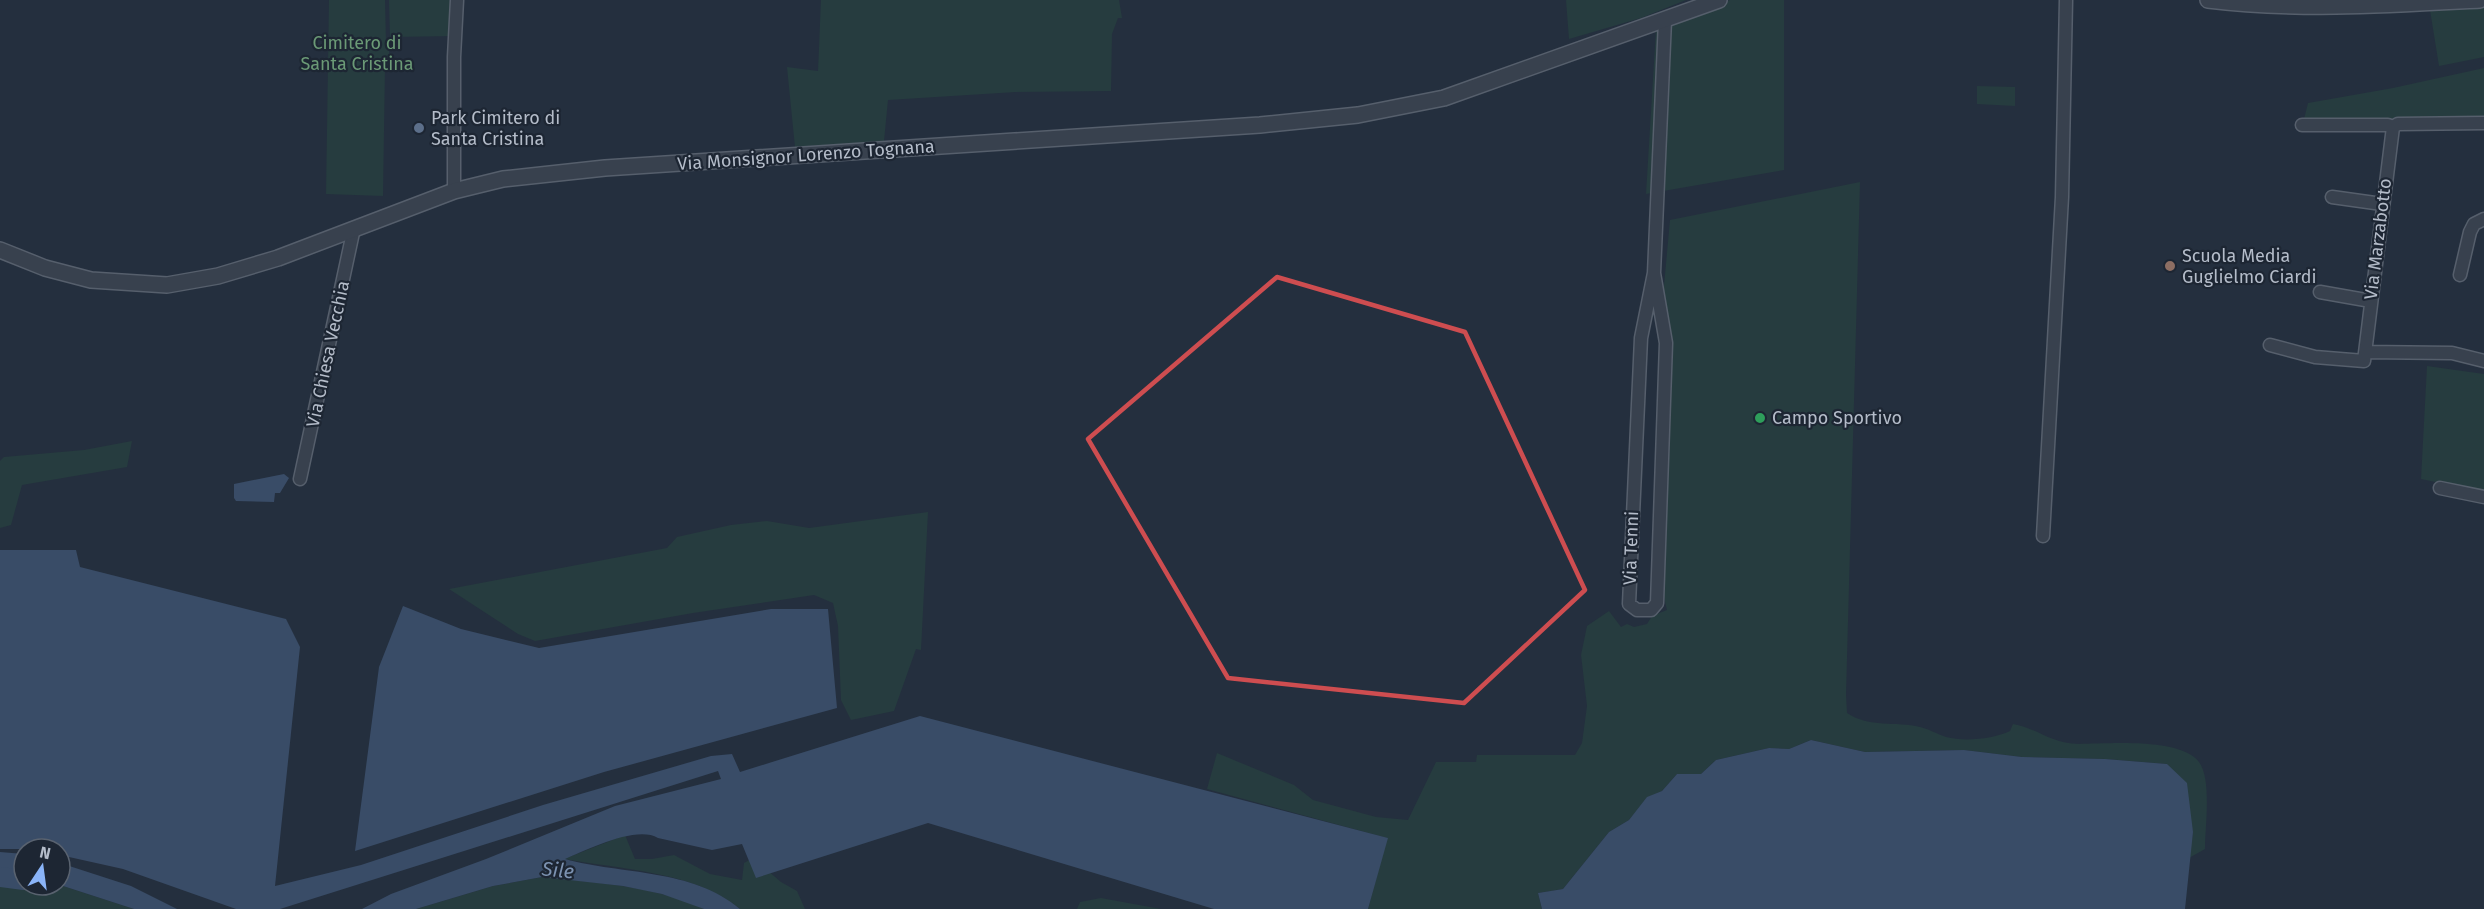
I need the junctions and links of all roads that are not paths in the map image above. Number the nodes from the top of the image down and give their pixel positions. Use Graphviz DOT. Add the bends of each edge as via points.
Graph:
graph roads {
  1 [pos="457,0"];
  2 [pos="1719,0"];
  3 [pos="2066,0"];
  4 [pos="2208,0"];
  5 [pos="2480,0"];
  6 [pos="1665,20"];
  7 [pos="2484,123"];
  8 [pos="2302,125"];
  9 [pos="2393,127"];
  10 [pos="454,190"];
  11 [pos="2332,197"];
  12 [pos="2382,204"];
  13 [pos="2484,219"];
  14 [pos="354,228"];
  15 [pos="0,250"];
  16 [pos="1654,273"];
  17 [pos="2460,275"];
  18 [pos="2320,292"];
  19 [pos="2371,301"];
  20 [pos="1645,322"];
  21 [pos="1663,323"];
  22 [pos="2270,345"];
  23 [pos="2365,352"];
  24 [pos="2484,361"];
  25 [pos="300,479"];
  26 [pos="2440,488"];
  27 [pos="2484,497"];
  28 [pos="2043,536"];
  1 -- 10 [label="street"];
  2 -- 6 [label="street, Via Monsignor Lorenzo Tognana"];
  3 -- 28 [label="street" via="2062,197"];
  4 -- 5 [label="street" via="2352,7"];
  6 -- 10 [label="street, Via Monsignor Lorenzo Tognana" via="1444,98 1358,115 1260,125 605,168 503,179"];
  6 -- 16 [label="street, Via Tenni"];
  7 -- 9 [label="street"];
  8 -- 9 [label="street"];
  9 -- 12 [label="street, Via Marzabotto"];
  10 -- 14 [label="street, Via Monsignor Lorenzo Tognana"];
  11 -- 12 [label="street"];
  12 -- 19 [label="street, Via Marzabotto"];
  13 -- 17 [label="street" via="2474,224 2470,232"];
  14 -- 15 [label="street, Via Monsignor Lorenzo Tognana" via="278,258 218,276 166,285 91,280 45,268"];
  14 -- 25 [label="street, Via Chiesa Vecchia"];
  16 -- 20 [label="street, Via Tenni"];
  16 -- 21 [label="street, Via Tenni"];
  18 -- 19 [label="street"];
  19 -- 23 [label="street, Via Marzabotto"];
  20 -- 21 [label="street"];
  20 -- 21 [label="street, Via Tenni" via="1641,338 1629,604 1637,610 1651,610 1657,603 1666,343"];
  22 -- 23 [label="street" via="2314,357 2364,361"];
  23 -- 24 [label="street" via="2452,353"];
  26 -- 27 [label="street"];
}
